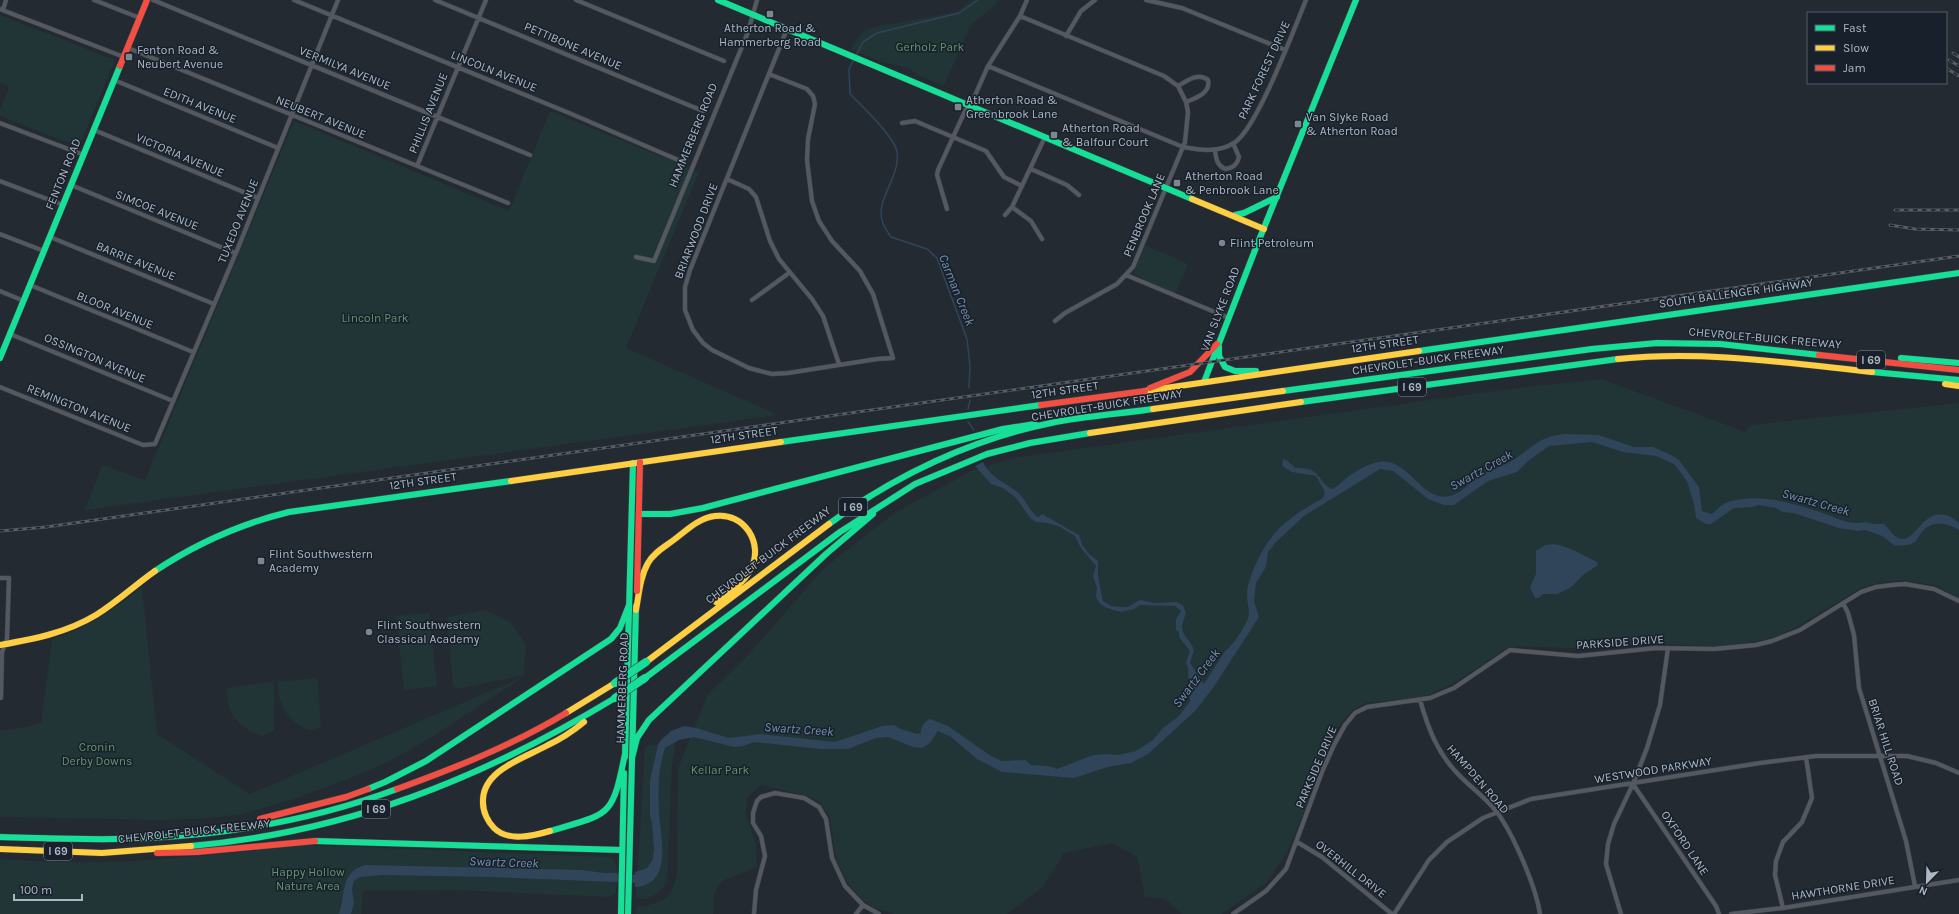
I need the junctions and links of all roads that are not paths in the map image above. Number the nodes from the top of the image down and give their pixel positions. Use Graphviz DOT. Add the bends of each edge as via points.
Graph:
graph roads {
  1 [pos="6,0"];
  2 [pos="94,0"];
  3 [pos="147,0"];
  4 [pos="153,0"];
  5 [pos="294,0"];
  6 [pos="338,0"];
  7 [pos="435,0"];
  8 [pos="486,0"];
  9 [pos="576,0"];
  10 [pos="718,0"];
  11 [pos="757,0"];
  12 [pos="1027,0"];
  13 [pos="1095,0"];
  14 [pos="1146,0"];
  15 [pos="1306,0"];
  16 [pos="1356,0"];
  17 [pos="1,9"];
  18 [pos="753,15"];
  19 [pos="332,16"];
  20 [pos="1020,16"];
  21 [pos="140,18"];
  22 [pos="478,18"];
  23 [pos="787,29"];
  24 [pos="1066,36"];
  25 [pos="128,48"];
  26 [pos="1285,50"];
  27 [pos="124,57"];
  28 [pos="724,61"];
  29 [pos="311,65"];
  30 [pos="988,66"];
  31 [pos="458,67"];
  32 [pos="769,74"];
  33 [pos="114,80"];
  34 [pos="1178,86"];
  35 [pos="1186,102"];
  36 [pos="969,106"];
  37 [pos="703,111"];
  38 [pos="291,116"];
  39 [pos="437,117"];
  40 [pos="0,123"];
  41 [pos="902,123"];
  42 [pos="94,130"];
  43 [pos="954,137"];
  44 [pos="1045,137"];
  45 [pos="1233,143"];
  46 [pos="1183,147"];
  47 [pos="278,148"];
  48 [pos="1215,150"];
  49 [pos="84,155"];
  50 [pos="530,155"];
  51 [pos="685,162"];
  52 [pos="417,166"];
  53 [pos="1031,169"];
  54 [pos="727,179"];
  55 [pos="0,181"];
  56 [pos="71,185"];
  57 [pos="1022,186"];
  58 [pos="1166,187"];
  59 [pos="1079,195"];
  60 [pos="1277,197"];
  61 [pos="258,198"];
  62 [pos="508,203"];
  63 [pos="63,205"];
  64 [pos="1012,207"];
  65 [pos="947,209"];
  66 [pos="1005,215"];
  67 [pos="1233,215"];
  68 [pos="1264,229"];
  69 [pos="0,234"];
  70 [pos="50,237"];
  71 [pos="1042,239"];
  72 [pos="44,251"];
  73 [pos="236,253"];
  74 [pos="636,257"];
  75 [pos="1959,272"];
  76 [pos="789,273"];
  77 [pos="1126,275"];
  78 [pos="30,285"];
  79 [pos="0,291"];
  80 [pos="752,300"];
  81 [pos="24,301"];
  82 [pos="214,304"];
  83 [pos="1229,318"];
  84 [pos="1055,322"];
  85 [pos="10,334"];
  86 [pos="1516,337"];
  87 [pos="1220,341"];
  88 [pos="2,348"];
  89 [pos="1783,350"];
  90 [pos="193,352"];
  91 [pos="0,358"];
  92 [pos="1959,363"];
  93 [pos="839,364"];
  94 [pos="1824,368"];
  95 [pos="1290,370"];
  96 [pos="1959,370"];
  97 [pos="1959,380"];
  98 [pos="1204,382"];
  99 [pos="1959,386"];
  100 [pos="0,387"];
  101 [pos="1143,391"];
  102 [pos="173,401"];
  103 [pos="1051,423"];
  104 [pos="150,444"];
  105 [pos="636,462"];
  106 [pos="897,494"];
  107 [pos="639,514"];
  108 [pos="631,521"];
  109 [pos="0,578"];
  110 [pos="1959,601"];
  111 [pos="1843,603"];
  112 [pos="632,608"];
  113 [pos="680,635"];
  114 [pos="3,645"];
  115 [pos="1668,648"];
  116 [pos="1,698"];
  117 [pos="614,699"];
  118 [pos="1420,700"];
  119 [pos="1880,755"];
  120 [pos="628,756"];
  121 [pos="1806,758"];
  122 [pos="1959,773"];
  123 [pos="1633,784"];
  124 [pos="1497,812"];
  125 [pos="213,832"];
  126 [pos="0,837"];
  127 [pos="1297,842"];
  128 [pos="630,843"];
  129 [pos="0,849"];
  130 [pos="622,850"];
  131 [pos="116,852"];
  132 [pos="625,867"];
  133 [pos="1959,880"];
  134 [pos="1914,886"];
  135 [pos="625,887"];
  136 [pos="863,905"];
  137 [pos="1783,908"];
  138 [pos="620,914"];
  139 [pos="628,914"];
  140 [pos="754,914"];
  141 [pos="856,914"];
  142 [pos="879,914"];
  143 [pos="1233,914"];
  144 [pos="1393,914"];
  145 [pos="1540,914"];
  146 [pos="1621,914"];
  147 [pos="1719,914"];
  148 [pos="1731,914"];
  1 -- 17 [label="street"];
  2 -- 21 [label="street"];
  3 -- 21 [label="main road, FENTON ROAD"];
  4 -- 29 [label="street, VERMILYA AVENUE"];
  5 -- 19 [label="street, LINCOLN AVENUE"];
  6 -- 19 [label="street, TUXEDO AVENUE"];
  7 -- 22 [label="street, PETTIBONE AVENUE"];
  8 -- 22 [label="street, PHILLIS AVENUE"];
  9 -- 28 [label="street"];
  10 -- 18 [label="main road"];
  11 -- 18 [label="street, HAMMERBERG ROAD"];
  12 -- 20 [label="street"];
  13 -- 24 [label="street" via="1081,11"];
  14 -- 26 [label="street" via="1182,8"];
  15 -- 26 [label="street, PARK FOREST DRIVE"];
  16 -- 60 [label="main road, VAN SLYKE ROAD"];
  17 -- 27 [label="street"];
  18 -- 23 [label="main road"];
  18 -- 74 [label="street, HAMMERBERG ROAD" via="654,261"];
  19 -- 29 [label="street, TUXEDO AVENUE"];
  19 -- 31 [label="street, LINCOLN AVENUE"];
  20 -- 24 [label="street, PENBROOK LANE"];
  20 -- 30 [label="street"];
  21 -- 25 [label="main road, FENTON ROAD"];
  22 -- 31 [label="street, PHILLIS AVENUE"];
  22 -- 37 [label="street, PETTIBONE AVENUE"];
  23 -- 32 [label="street, BRIARWOOD DRIVE"];
  23 -- 36 [label="main road"];
  24 -- 34 [label="street, PENBROOK LANE" via="1164,76"];
  25 -- 27 [label="main road, FENTON ROAD"];
  25 -- 38 [label="street, NEUBERT AVENUE"];
  26 -- 45 [label="street, PARK FOREST DRIVE" via="1252,123"];
  27 -- 33 [label="main road, FENTON ROAD"];
  29 -- 38 [label="street, TUXEDO AVENUE"];
  29 -- 39 [label="street, VERMILYA AVENUE"];
  30 -- 36 [label="street"];
  30 -- 46 [label="street, PARK FOREST DRIVE"];
  31 -- 39 [label="street, PHILLIS AVENUE"];
  31 -- 51 [label="street, LINCOLN AVENUE"];
  32 -- 54 [label="street, BRIARWOOD DRIVE"];
  32 -- 93 [label="street, BRIARWOOD DRIVE" via="807,89 813,96 807,160 812,201 819,221 832,241 860,271 873,294 893,358"];
  33 -- 42 [label="main road, FENTON ROAD"];
  33 -- 47 [label="street, EDITH AVENUE"];
  34 -- 35 [label="street, PENBROOK LANE"];
  34 -- 35 [label="street" via="1195,77 1208,80 1206,92"];
  35 -- 46 [label="street, PENBROOK LANE" via="1187,124"];
  36 -- 43 [label="street"];
  36 -- 44 [label="main road"];
  38 -- 47 [label="street, TUXEDO AVENUE"];
  38 -- 52 [label="street, NEUBERT AVENUE"];
  39 -- 50 [label="street, VERMILYA AVENUE"];
  39 -- 52 [label="street, PHILLIS AVENUE"];
  40 -- 49 [label="street"];
  41 -- 43 [label="street" via="915,121"];
  42 -- 49 [label="main road, FENTON ROAD"];
  42 -- 61 [label="street, VICTORIA AVENUE"];
  43 -- 57 [label="street" via="986,150 1004,177"];
  43 -- 65 [label="street" via="937,175"];
  44 -- 53 [label="street"];
  44 -- 58 [label="main road"];
  45 -- 48 [label="street, PARK FOREST DRIVE"];
  45 -- 48 [label="street" via="1239,157 1232,168 1219,166"];
  46 -- 48 [label="street, PARK FOREST DRIVE"];
  46 -- 58 [label="street, PENBROOK LANE"];
  47 -- 61 [label="street, TUXEDO AVENUE"];
  49 -- 56 [label="main road, FENTON ROAD"];
  52 -- 62 [label="street, NEUBERT AVENUE"];
  53 -- 57 [label="street"];
  53 -- 59 [label="street" via="1067,185"];
  54 -- 76 [label="street" via="749,189 756,197 770,241"];
  54 -- 93 [label="street, BRIARWOOD DRIVE" via="685,287 685,310 693,330 712,350 749,368 772,374"];
  55 -- 63 [label="street"];
  56 -- 63 [label="main road, FENTON ROAD"];
  56 -- 73 [label="street, SIMCOE AVENUE"];
  57 -- 64 [label="street"];
  58 -- 67 [label="main road"];
  58 -- 77 [label="street, PENBROOK LANE" via="1133,267"];
  60 -- 67 [label="main road" via="1244,214"];
  60 -- 68 [label="main road, VAN SLYKE ROAD"];
  61 -- 73 [label="street, TUXEDO AVENUE"];
  63 -- 70 [label="main road, FENTON ROAD"];
  64 -- 66 [label="street"];
  64 -- 71 [label="street" via="1031,221"];
  67 -- 68 [label="main road"];
  68 -- 83 [label="main road, VAN SLYKE ROAD"];
  69 -- 72 [label="street"];
  70 -- 72 [label="main road, FENTON ROAD"];
  70 -- 82 [label="street, BARRIE AVENUE"];
  72 -- 78 [label="main road, FENTON ROAD"];
  73 -- 82 [label="street, TUXEDO AVENUE"];
  75 -- 86 [label="main road, SOUTH BALLENGER HIGHWAY"];
  76 -- 80 [label="street"];
  76 -- 93 [label="street" via="823,316"];
  77 -- 83 [label="street"];
  77 -- 84 [label="street, PENBROOK LANE" via="1117,284 1065,312"];
  78 -- 81 [label="main road, FENTON ROAD"];
  78 -- 90 [label="street, BLOOR AVENUE"];
  79 -- 81 [label="street"];
  81 -- 85 [label="main road, FENTON ROAD"];
  82 -- 90 [label="street, TUXEDO AVENUE"];
  83 -- 87 [label="main road, VAN SLYKE ROAD"];
  85 -- 88 [label="main road, FENTON ROAD"];
  85 -- 102 [label="street, OSSINGTON AVENUE"];
  86 -- 95 [label="main road, 12TH STREET"];
  87 -- 95 [label="main road" via="1220,361 1226,369"];
  87 -- 98 [label="main road, VAN SLYKE ROAD"];
  87 -- 101 [label="main road" via="1190,372"];
  88 -- 91 [label="main road, FENTON ROAD"];
  89 -- 92 [label="main road"];
  89 -- 96 [label="main road, CHEVROLET-BUICK FREEWAY / I 69"];
  89 -- 103 [label="main road, CHEVROLET-BUICK FREEWAY / I 69" via="1700,343 1622,345"];
  90 -- 102 [label="street, TUXEDO AVENUE"];
  94 -- 97 [label="main road, CHEVROLET-BUICK FREEWAY / I 69"];
  94 -- 99 [label="main road"];
  94 -- 106 [label="main road, CHEVROLET-BUICK FREEWAY / I 69" via="1696,355 1637,357 1581,363 1051,438 979,457 932,476"];
  95 -- 98 [label="main road, 12TH STREET"];
  98 -- 101 [label="main road, 12TH STREET"];
  100 -- 104 [label="street, REMINGTON AVENUE" via="143,445"];
  101 -- 105 [label="main road, 12TH STREET"];
  102 -- 104 [label="street, TUXEDO AVENUE" via="154,444"];
  103 -- 107 [label="main road" via="1024,424 1003,429 703,508 670,514"];
  103 -- 113 [label="main road, CHEVROLET-BUICK FREEWAY / I 69" via="970,447 936,460 892,482 843,514"];
  105 -- 107 [label="main road, HAMMERBERG ROAD"];
  105 -- 108 [label="main road, HAMMERBERG ROAD"];
  105 -- 114 [label="main road, 12TH STREET" via="304,510 258,520 221,533 185,552 113,605 86,621 56,633"];
  106 -- 117 [label="main road, CHEVROLET-BUICK FREEWAY / I 69, bridge" via="850,525"];
  106 -- 120 [label="main road" via="826,554 649,720"];
  107 -- 108 [label="main road"];
  107 -- 112 [label="main road, HAMMERBERG ROAD"];
  108 -- 112 [label="main road, HAMMERBERG ROAD"];
  109 -- 114 [label="street" via="9,578 7,638"];
  110 -- 111 [label="street, PARKSIDE DRIVE" via="1934,589 1905,584 1868,589"];
  111 -- 115 [label="street, PARKSIDE DRIVE" via="1800,630 1756,646 1725,649"];
  111 -- 119 [label="street, BRIAR HILL ROAD" via="1854,635 1859,688"];
  112 -- 113 [label="main road" via="647,565 660,550 709,517 724,515 739,521 747,528 755,542 756,553 752,568 741,582"];
  112 -- 120 [label="main road, HAMMERBERG ROAD"];
  112 -- 125 [label="main road" via="611,639 426,761 346,797"];
  113 -- 125 [label="main road, CHEVROLET-BUICK FREEWAY / I 69, bridge" via="646,662 572,710 521,737 426,779 333,808"];
  114 -- 116 [label="street"];
  115 -- 118 [label="street, PARKSIDE DRIVE" via="1633,649 1578,656 1510,650 1454,688"];
  115 -- 123 [label="street" via="1660,705"];
  117 -- 120 [label="main road" via="574,730 495,775 484,793 483,805 486,816 496,829 517,838 596,817 605,812 614,800"];
  117 -- 131 [label="main road, CHEVROLET-BUICK FREEWAY / I 69" via="553,735 491,766 386,806 320,825 251,839"];
  118 -- 124 [label="street, HAMPDEN ROAD" via="1429,730 1442,754 1457,773"];
  118 -- 127 [label="street, PARKSIDE DRIVE" via="1367,707 1354,713 1331,752"];
  119 -- 121 [label="street, WESTWOOD PARKWAY"];
  119 -- 122 [label="street, WESTWOOD PARKWAY" via="1907,756 1936,763"];
  119 -- 134 [label="street, BRIAR HILL ROAD" via="1906,841"];
  120 -- 128 [label="main road, HAMMERBERG ROAD"];
  120 -- 130 [label="main road, HAMMERBERG ROAD"];
  121 -- 123 [label="street, WESTWOOD PARKWAY"];
  121 -- 137 [label="street" via="1812,798 1802,822 1783,842 1776,861 1775,875"];
  123 -- 124 [label="street, WESTWOOD PARKWAY" via="1531,799"];
  123 -- 146 [label="street" via="1614,824 1606,864"];
  123 -- 147 [label="street, OXFORD LANE"];
  124 -- 144 [label="street, WESTWOOD PARKWAY" via="1466,829 1443,846 1430,860"];
  124 -- 145 [label="street, HAMPDEN ROAD" via="1523,862 1537,897"];
  125 -- 126 [label="main road, CHEVROLET-BUICK FREEWAY / I 69" via="118,839"];
  127 -- 143 [label="street, PARKSIDE DRIVE" via="1286,869 1274,883"];
  127 -- 144 [label="street, OVERHILL DRIVE" via="1322,857"];
  128 -- 130 [label="main road"];
  128 -- 132 [label="main road, HAMMERBERG ROAD"];
  129 -- 131 [label="main road, CHEVROLET-BUICK FREEWAY / I 69"];
  130 -- 131 [label="main road" via="315,841 187,853"];
  130 -- 132 [label="main road, HAMMERBERG ROAD"];
  132 -- 135 [label="main road, HAMMERBERG ROAD"];
  133 -- 134 [label="street, HAWTHORNE DRIVE"];
  134 -- 137 [label="street, HAWTHORNE DRIVE"];
  135 -- 138 [label="main road, HAMMERBERG ROAD"];
  135 -- 139 [label="main road, HAMMERBERG ROAD"];
  136 -- 140 [label="street" via="845,886 836,867 828,842 826,819 819,807 804,798 768,794 761,797 754,806 753,823 761,836 765,856 756,890"];
  136 -- 141 [label="street"];
  136 -- 142 [label="street"];
  137 -- 148 [label="street, HAWTHORNE DRIVE"];
}
